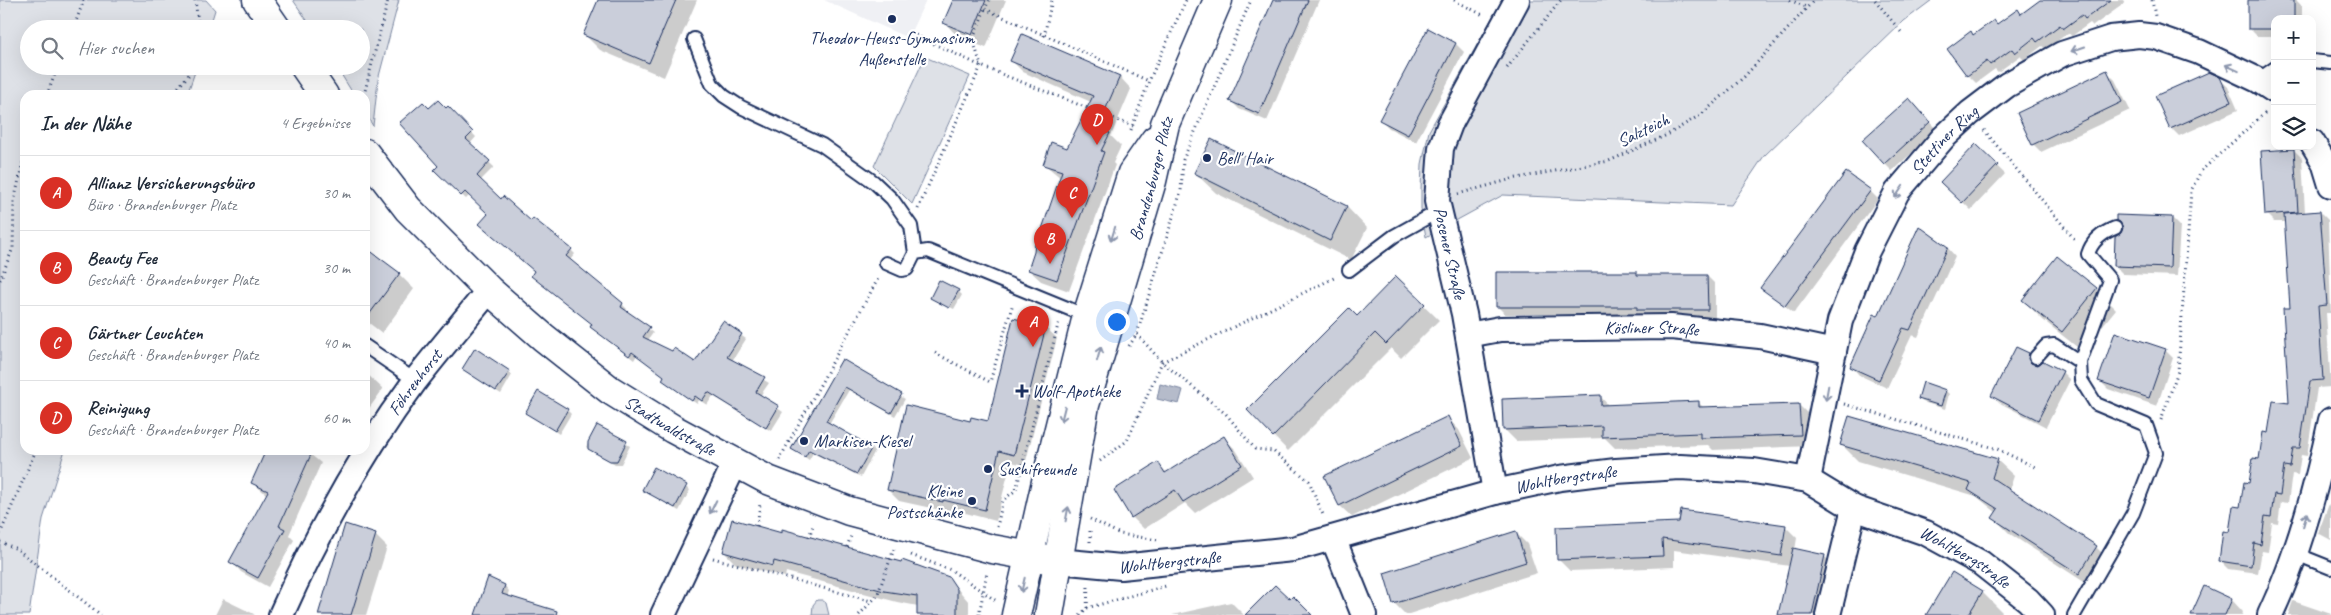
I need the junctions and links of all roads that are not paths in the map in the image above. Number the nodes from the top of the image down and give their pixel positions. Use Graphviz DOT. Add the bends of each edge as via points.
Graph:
graph roads {
  1 [pos="257,0"];
  2 [pos="1218,0"];
  3 [pos="1517,0"];
  4 [pos="271,20"];
  5 [pos="694,39"];
  6 [pos="2316,61"];
  7 [pos="2331,63"];
  8 [pos="310,75"];
  9 [pos="2269,87"];
  10 [pos="321,90"];
  11 [pos="2316,149"];
  12 [pos="370,159"];
  13 [pos="2331,185"];
  14 [pos="1438,206"];
  15 [pos="2115,228"];
  16 [pos="915,252"];
  17 [pos="886,263"];
  18 [pos="1349,270"];
  19 [pos="489,290"];
  20 [pos="1098,319"];
  21 [pos="1468,335"];
  22 [pos="370,349"];
  23 [pos="1834,352"];
  24 [pos="2036,357"];
  25 [pos="2080,362"];
  26 [pos="416,381"];
  27 [pos="2331,420"];
  28 [pos="370,450"];
  29 [pos="367,455"];
  30 [pos="734,464"];
  31 [pos="1808,480"];
  32 [pos="1495,492"];
  33 [pos="1854,508"];
  34 [pos="1333,538"];
  35 [pos="2296,554"];
  36 [pos="1029,557"];
  37 [pos="1058,561"];
  38 [pos="2331,568"];
  39 [pos="2029,610"];
  40 [pos="281,615"];
  41 [pos="663,615"];
  42 [pos="1016,615"];
  43 [pos="1049,615"];
  44 [pos="1364,615"];
  45 [pos="1828,615"];
  46 [pos="2074,615"];
  47 [pos="2270,615"];
  1 -- 4 [label="street"];
  2 -- 20 [label="street, Brandenburger Platz" via="1165,124 1132,173"];
  3 -- 14 [label="street, Posener Straße" via="1450,124 1441,148"];
  5 -- 16 [label="lane" via="712,84 724,96 822,145 892,198 911,226"];
  6 -- 7 [label="lane"];
  8 -- 10 [label="street"];
  9 -- 23 [label="street, Stettiner Ring, one-way" via="2199,52 2156,37 2139,35 2111,38 2062,54 2007,85 1943,138 1898,192 1867,251 1840,321"];
  11 -- 13 [label="street"];
  12 -- 19 [label="street, Stadtwaldstraße" via="408,209"];
  14 -- 18 [label="lane"];
  14 -- 21 [label="street, Posener Straße"];
  15 -- 25 [label="lane" via="2104,232 2091,245 2088,254 2110,280"];
  16 -- 17 [label="lane" via="907,269"];
  16 -- 20 [label="lane" via="928,251"];
  19 -- 26 [label="street, Föhrenhorst"];
  19 -- 30 [label="street, Stadtwaldstraße" via="543,338 610,390"];
  20 -- 36 [label="street, Brandenburger Platz, one-way"];
  37 -- 20 [label="street, Brandenburger Platz, one-way"];
  21 -- 23 [label="street, Kösliner Straße" via="1500,329 1671,327 1760,336"];
  21 -- 32 [label="street, Posener Straße"];
  22 -- 26 [label="lane"];
  23 -- 31 [label="street, Stettiner Ring, one-way"];
  24 -- 25 [label="lane" via="2046,346 2054,345"];
  25 -- 46 [label="lane" via="2081,380 2096,404 2146,425 2156,453 2132,513"];
  26 -- 28 [label="street, Föhrenhorst"];
  35 -- 27 [label="street, one-way"];
  29 -- 40 [label="street, Föhrenhorst" via="336,507"];
  30 -- 36 [label="street, Stadtwaldstraße" via="764,492"];
  30 -- 41 [label="street, one-way"];
  31 -- 32 [label="street, Wohltbergstraße" via="1754,471 1680,467 1616,470"];
  31 -- 33 [label="street, Wohltbergstraße"];
  32 -- 34 [label="street, Wohltbergstraße"];
  33 -- 39 [label="street, Wohltbergstraße" via="1926,533 1981,563"];
  33 -- 45 [label="street"];
  34 -- 37 [label="street, Wohltbergstraße" via="1293,549 1121,567"];
  34 -- 44 [label="street"];
  35 -- 38 [label="lane"];
  35 -- 47 [label="street"];
  36 -- 37 [label="street, Stadtwaldstraße"];
  36 -- 42 [label="street, Brandenburger Platz, one-way"];
  37 -- 43 [label="street, Brandenburger Platz"];
}
